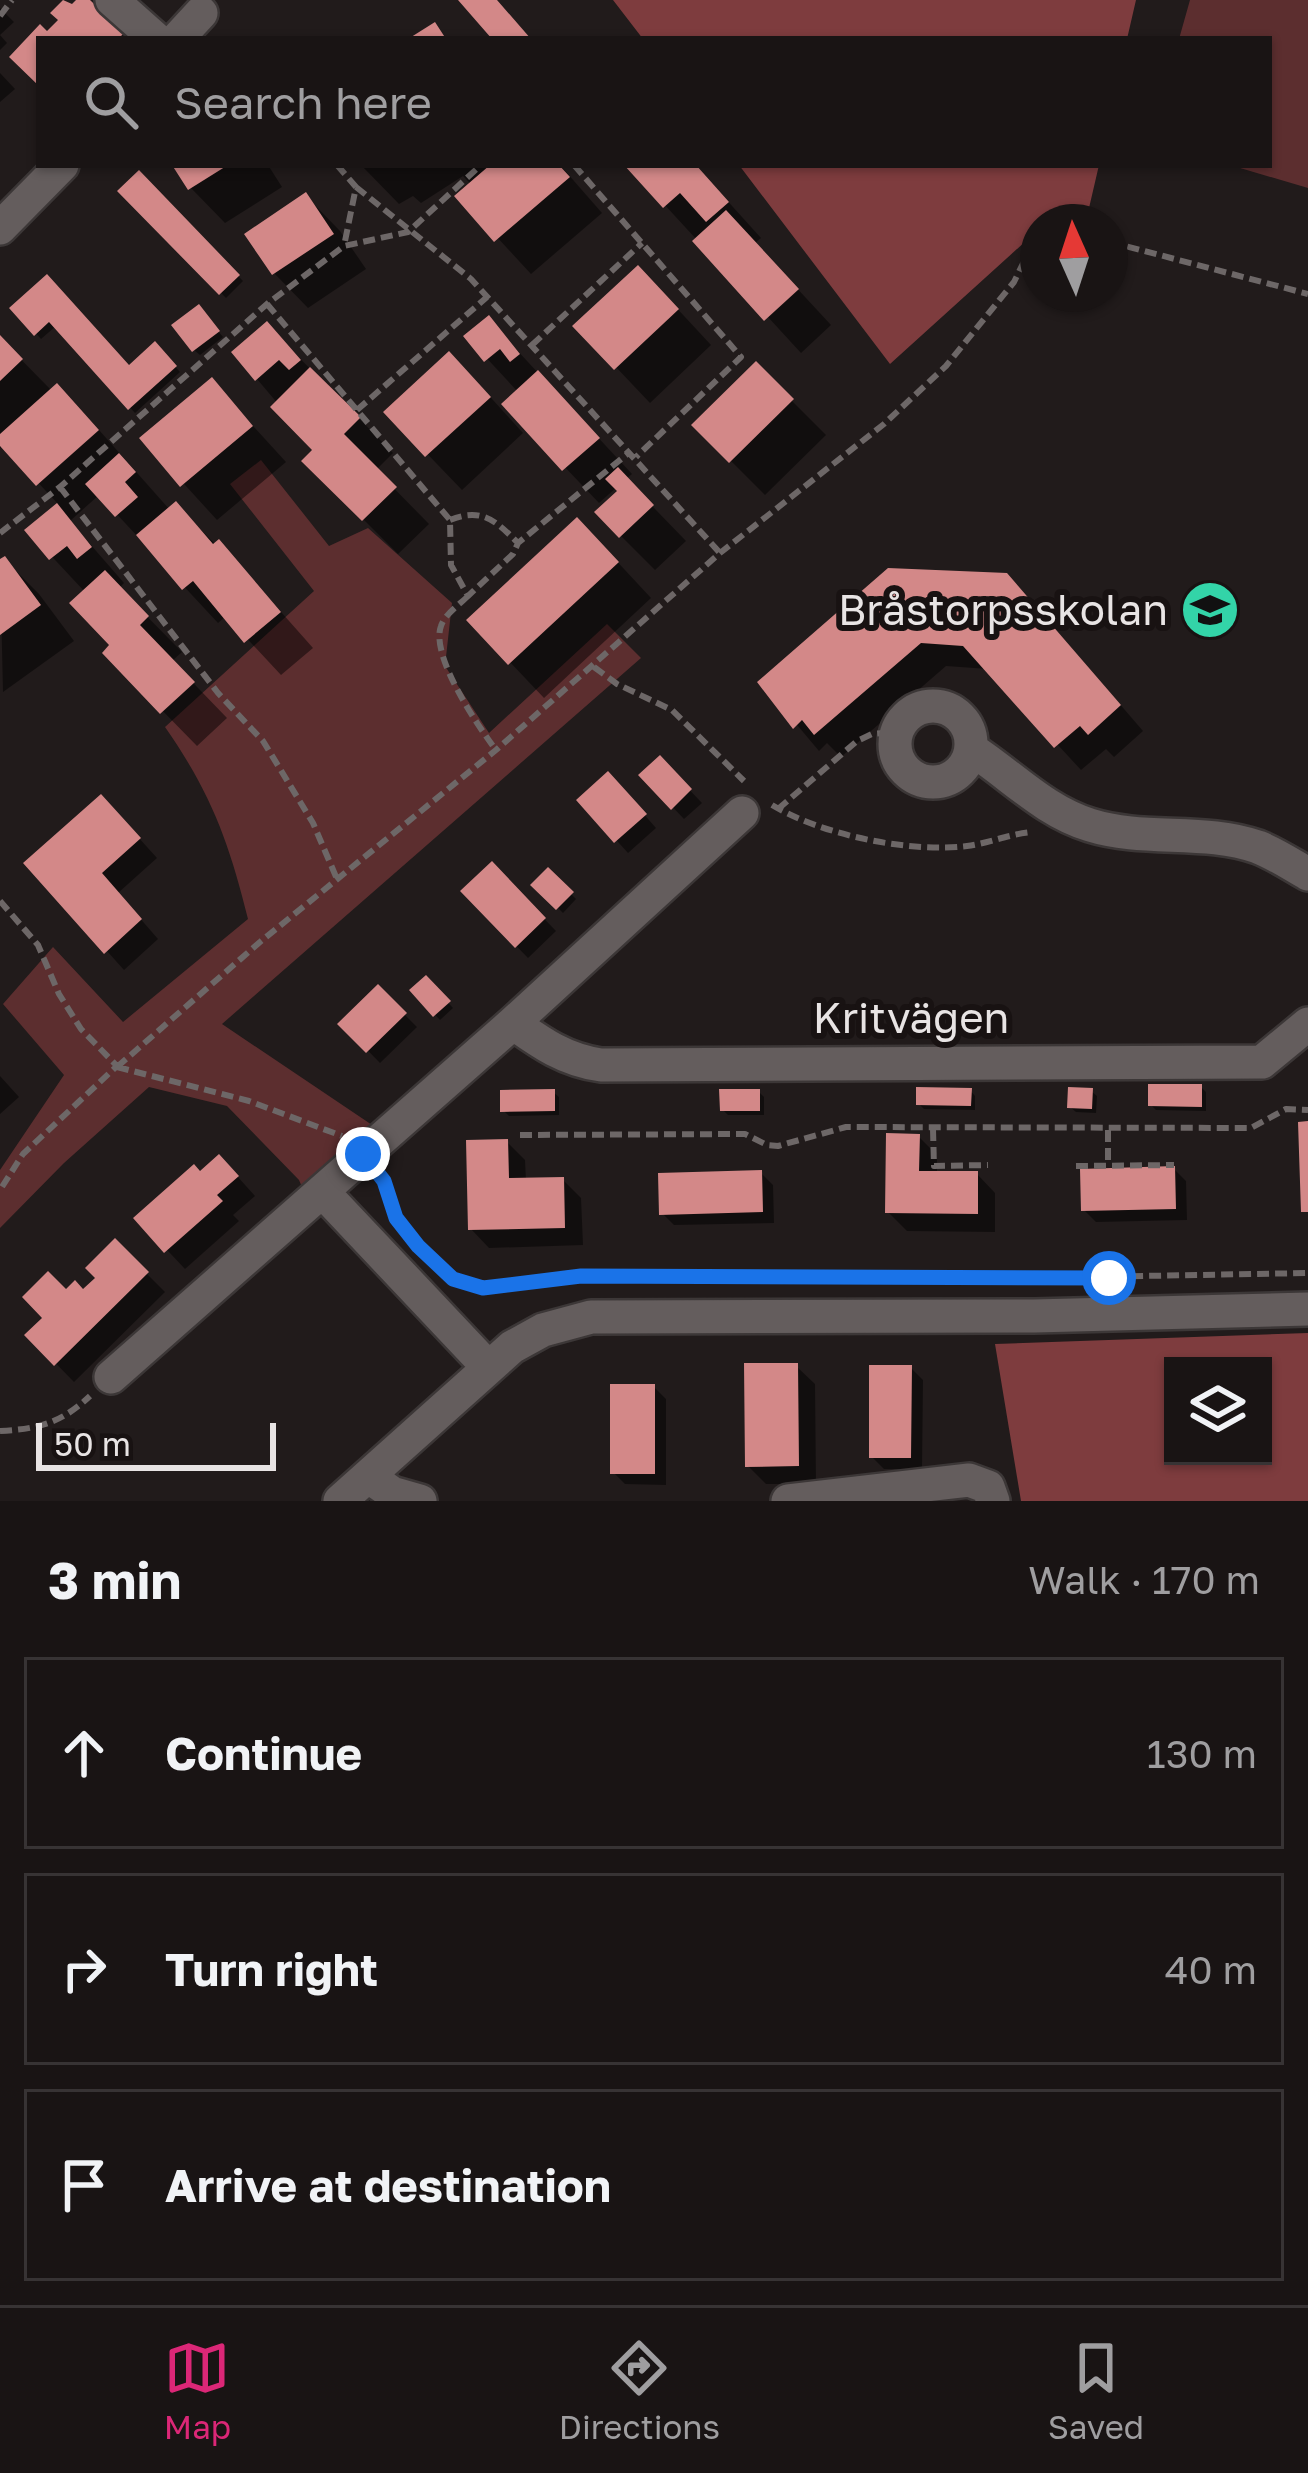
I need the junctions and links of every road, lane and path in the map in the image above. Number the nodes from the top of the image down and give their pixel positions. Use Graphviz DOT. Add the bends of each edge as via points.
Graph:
graph roads {
  1 [pos="12,0"];
  2 [pos="112,0"];
  3 [pos="202,13"];
  4 [pos="0,16"];
  5 [pos="153,36"];
  6 [pos="180,36"];
  7 [pos="59,168"];
  8 [pos="340,168"];
  9 [pos="478,168"];
  10 [pos="577,168"];
  11 [pos="356,187"];
  12 [pos="0,228"];
  13 [pos="408,232"];
  14 [pos="642,243"];
  15 [pos="344,246"];
  16 [pos="1128,247"];
  17 [pos="1020,270"];
  18 [pos="1308,294"];
  19 [pos="487,297"];
  20 [pos="267,304"];
  21 [pos="532,346"];
  22 [pos="357,410"];
  23 [pos="633,454"];
  24 [pos="60,487"];
  25 [pos="450,520"];
  26 [pos="0,533"];
  27 [pos="518,543"];
  28 [pos="720,553"];
  29 [pos="468,596"];
  30 [pos="594,667"];
  31 [pos="897,732"];
  32 [pos="971,749"];
  33 [pos="496,750"];
  34 [pos="750,798"];
  35 [pos="778,809"];
  36 [pos="1096,827"];
  37 [pos="1308,874"];
  38 [pos="337,880"];
  39 [pos="0,901"];
  40 [pos="513,1023"];
  41 [pos="1308,1024"];
  42 [pos="1308,1110"];
  43 [pos="933,1130"];
  44 [pos="1108,1130"];
  45 [pos="520,1135"];
  46 [pos="363,1154"];
  47 [pos="988,1165"];
  48 [pos="1174,1165"];
  49 [pos="1076,1166"];
  50 [pos="1108,1166"];
  51 [pos="0,1190"];
  52 [pos="322,1191"];
  53 [pos="407,1232"];
  54 [pos="441,1268"];
  55 [pos="1308,1273"];
  56 [pos="1308,1309"];
  57 [pos="488,1367"];
  58 [pos="110,1377"];
  59 [pos="0,1431"];
  60 [pos="368,1476"];
  61 [pos="340,1501"];
  62 [pos="420,1501"];
  63 [pos="788,1501"];
  64 [pos="993,1501"];
  1 -- 4 [label="path"];
  2 -- 5 [label="street"];
  3 -- 6 [label="street"];
  7 -- 12 [label="street"];
  8 -- 11 [label="path"];
  9 -- 13 [label="path"];
  10 -- 14 [label="path"];
  11 -- 13 [label="path"];
  11 -- 15 [label="path"];
  13 -- 15 [label="path"];
  13 -- 19 [label="path"];
  14 -- 21 [label="path"];
  14 -- 23 [label="path" via="740,357"];
  15 -- 20 [label="path"];
  16 -- 18 [label="path"];
  17 -- 28 [label="path" via="946,366"];
  19 -- 21 [label="path"];
  19 -- 22 [label="path"];
  20 -- 22 [label="path"];
  20 -- 24 [label="path"];
  21 -- 23 [label="path"];
  22 -- 25 [label="path"];
  23 -- 27 [label="path"];
  23 -- 28 [label="path"];
  24 -- 26 [label="path"];
  24 -- 38 [label="path" via="262,741"];
  25 -- 27 [label="path" via="491,518"];
  25 -- 29 [label="path" via="451,565"];
  27 -- 29 [label="path"];
  28 -- 30 [label="path"];
  29 -- 33 [label="path" via="442,625 440,642 467,708"];
  30 -- 33 [label="path"];
  30 -- 34 [label="path" via="672,710"];
  31 -- 32 [label="street" via="923,706 948,708 967,725"];
  31 -- 32 [label="street" via="897,757 924,782 960,772"];
  31 -- 35 [label="path" via="856,741"];
  32 -- 36 [label="street" via="1036,798"];
  33 -- 38 [label="path"];
  34 -- 35 [label="path"];
  34 -- 40 [label="street"];
  35 -- 36 [label="path" via="845,835 915,844 965,846"];
  36 -- 37 [label="street" via="1231,840"];
  38 -- 46 [label="path" via="116,1067 325,1127"];
  39 -- 51 [label="path" via="38,945 82,1029 116,1066 23,1154"];
  40 -- 41 [label="street, Kritvägen" via="551,1050 601,1066 1262,1062"];
  40 -- 46 [label="street"];
  42 -- 44 [label="path" via="1276,1112 1251,1128"];
  43 -- 44 [label="path"];
  43 -- 45 [label="path" via="846,1126 778,1146 745,1133"];
  43 -- 47 [label="path" via="934,1166"];
  44 -- 50 [label="path"];
  46 -- 52 [label="street"];
  46 -- 53 [label="path"];
  48 -- 50 [label="path"];
  49 -- 50 [label="path"];
  52 -- 57 [label="street"];
  52 -- 58 [label="street"];
  54 -- 55 [label="path" via="483,1288 581,1276"];
  56 -- 57 [label="street" via="608,1315 543,1330"];
  57 -- 60 [label="street"];
  58 -- 59 [label="path" via="56,1422"];
  60 -- 61 [label="street"];
  60 -- 62 [label="street"];
  63 -- 64 [label="street" via="969,1480 988,1487"];
}
